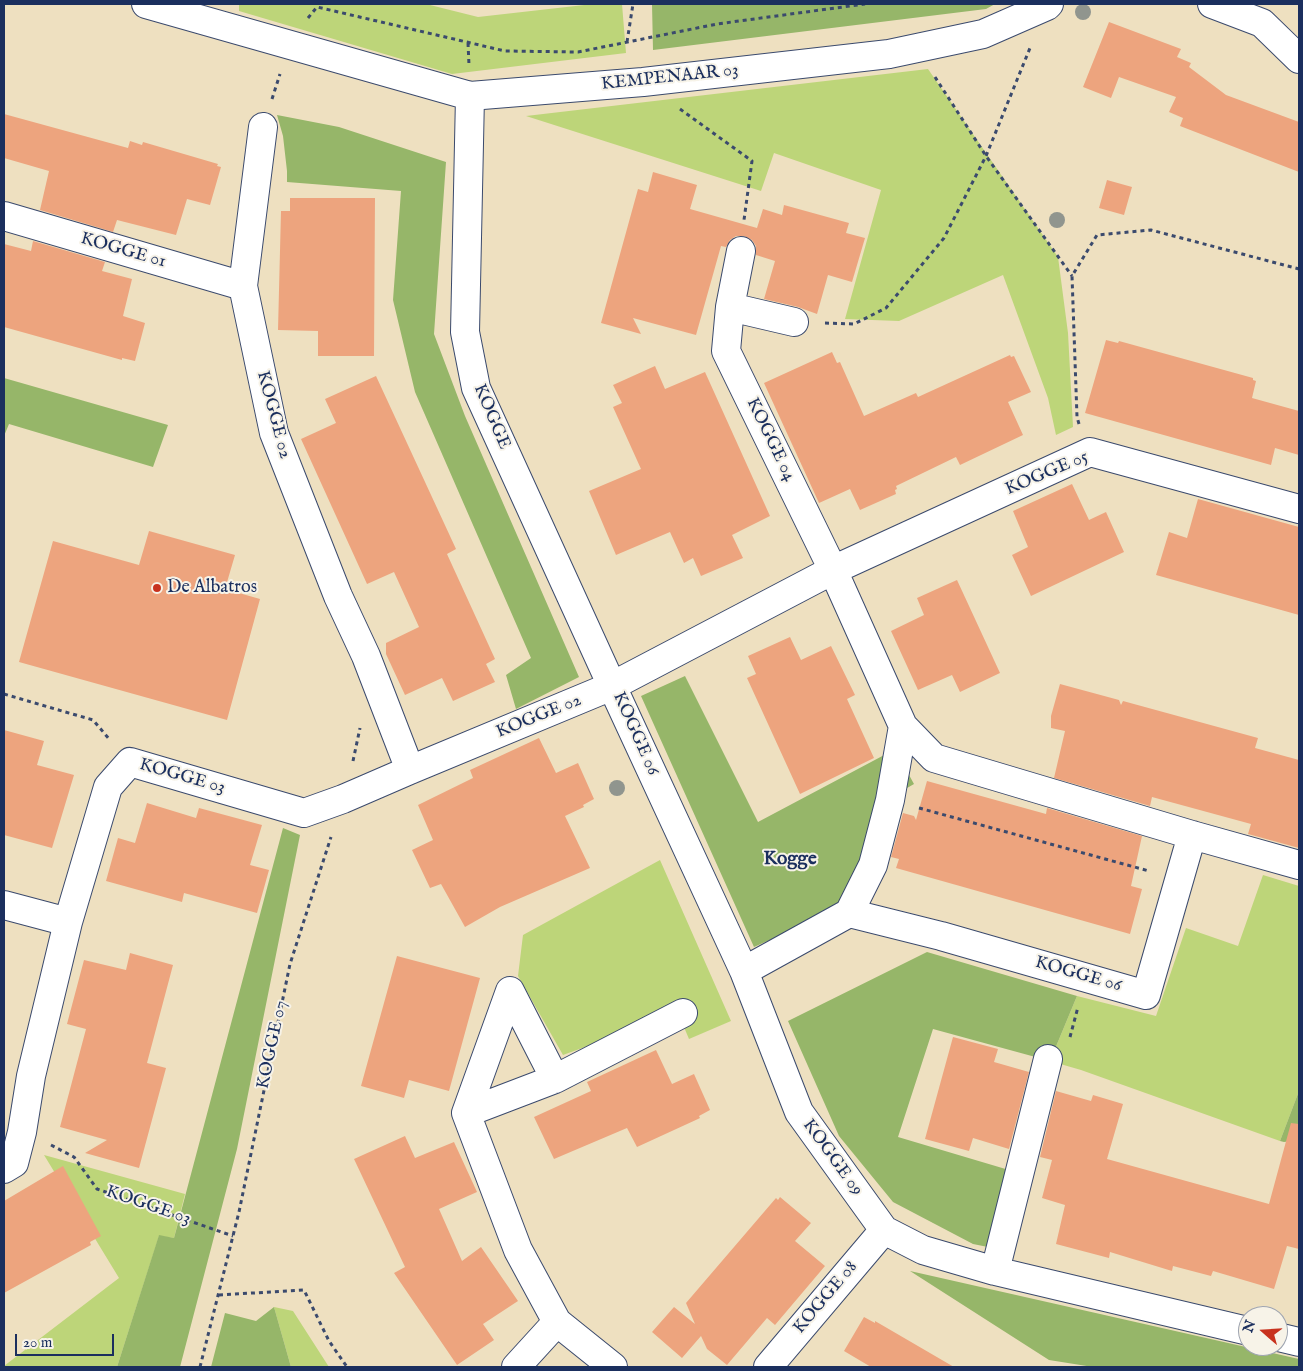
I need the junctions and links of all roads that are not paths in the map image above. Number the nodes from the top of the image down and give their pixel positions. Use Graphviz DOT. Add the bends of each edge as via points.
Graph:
graph roads {
  1 [pos="146,4"];
  2 [pos="1212,4"];
  3 [pos="1048,5"];
  4 [pos="204,12"];
  5 [pos="1299,59"];
  6 [pos="470,96"];
  7 [pos="263,126"];
  8 [pos="4,216"];
  9 [pos="741,251"];
  10 [pos="243,286"];
  11 [pos="730,307"];
  12 [pos="794,322"];
  13 [pos="1299,509"];
  14 [pos="833,570"];
  15 [pos="612,686"];
  16 [pos="903,726"];
  17 [pos="410,770"];
  18 [pos="343,800"];
  19 [pos="1192,835"];
  20 [pos="1299,865"];
  21 [pos="4,905"];
  22 [pos="849,913"];
  23 [pos="68,922"];
  24 [pos="744,971"];
  25 [pos="683,1013"];
  26 [pos="1048,1059"];
  27 [pos="555,1079"];
  28 [pos="466,1113"];
  29 [pos="4,1169"];
  30 [pos="884,1230"];
  31 [pos="995,1271"];
  32 [pos="557,1322"];
  33 [pos="1236,1328"];
  34 [pos="516,1367"];
  35 [pos="612,1367"];
  36 [pos="768,1367"];
  1 -- 4 [label="street, KEMPENAAR 03"];
  2 -- 5 [label="street" via="1262,23"];
  3 -- 6 [label="street, KEMPENAAR 03" via="983,34 889,54 643,82"];
  4 -- 6 [label="street, KEMPENAAR 03" via="290,44"];
  6 -- 15 [label="street, KOGGE" via="465,332 476,388"];
  7 -- 10 [label="street, KOGGE 02"];
  8 -- 10 [label="street, KOGGE 01"];
  9 -- 11 [label="street, KOGGE 04"];
  10 -- 17 [label="street, KOGGE 02" via="274,432"];
  11 -- 12 [label="street"];
  11 -- 14 [label="street, KOGGE 04" via="726,351"];
  13 -- 14 [label="street, KOGGE 05" via="1090,452"];
  14 -- 15 [label="street, KOGGE 06"];
  14 -- 16 [label="street"];
  15 -- 17 [label="street, KOGGE 02"];
  15 -- 24 [label="street, KOGGE 06"];
  16 -- 19 [label="street" via="934,758"];
  16 -- 22 [label="street" via="890,800 873,865"];
  17 -- 18 [label="street, KOGGE 02"];
  18 -- 23 [label="street, KOGGE 03" via="304,813 130,762 108,787"];
  19 -- 20 [label="street"];
  19 -- 22 [label="street, KOGGE 06" via="1146,995 942,936"];
  21 -- 23 [label="street"];
  22 -- 24 [label="street"];
  23 -- 29 [label="street, KOGGE 03" via="14,1163"];
  24 -- 30 [label="street, KOGGE 09" via="799,1112"];
  25 -- 27 [label="street"];
  26 -- 31 [label="street"];
  27 -- 28 [label="street"];
  27 -- 28 [label="street" via="510,991"];
  28 -- 32 [label="street" via="518,1250"];
  30 -- 31 [label="street, KOGGE 09" via="923,1250"];
  30 -- 36 [label="street, KOGGE 08"];
  31 -- 33 [label="street, KOGGE 09"];
  32 -- 34 [label="street"];
  32 -- 35 [label="street"];
}
